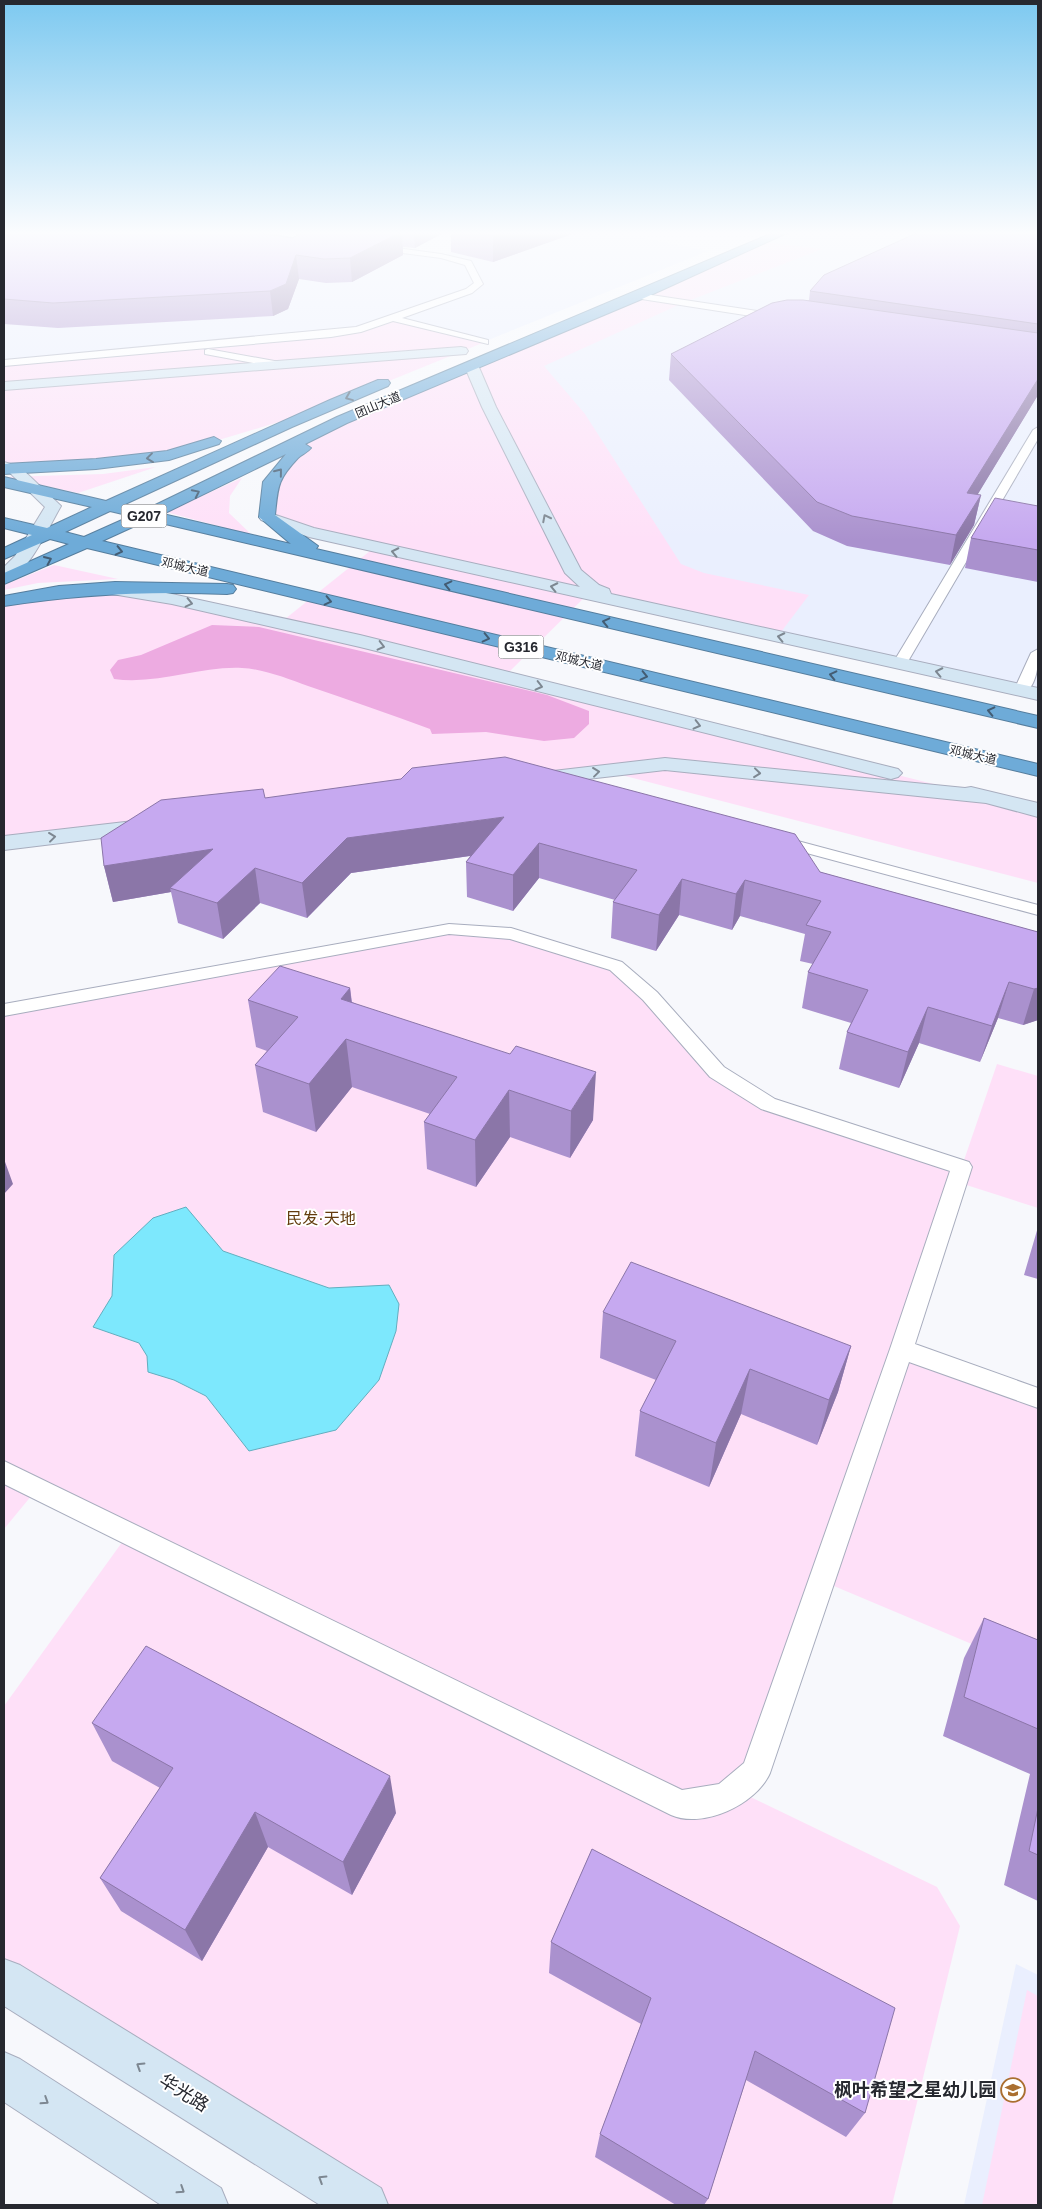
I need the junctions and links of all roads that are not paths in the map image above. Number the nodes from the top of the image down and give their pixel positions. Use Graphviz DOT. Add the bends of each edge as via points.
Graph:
graph roads {
  1 [pos="318,335"];
  2 [pos="468,335"];
  3 [pos="543,335"];
  4 [pos="489,340"];
  5 [pos="181,347"];
  6 [pos="461,351"];
  7 [pos="4,363"];
  8 [pos="280,365"];
  9 [pos="470,365"];
  10 [pos="425,366"];
  11 [pos="397,377"];
  12 [pos="4,386"];
  13 [pos="315,411"];
  14 [pos="352,417"];
  15 [pos="1038,430"];
  16 [pos="7,472"];
  17 [pos="110,506"];
  18 [pos="148,515"];
  19 [pos="268,517"];
  20 [pos="4,523"];
  21 [pos="48,534"];
  22 [pos="86,543"];
  23 [pos="4,554"];
  24 [pos="346,561"];
  25 [pos="4,578"];
  26 [pos="106,588"];
  27 [pos="298,594"];
  28 [pos="4,601"];
  29 [pos="657,610"];
  30 [pos="1038,653"];
  31 [pos="900,663"];
  32 [pos="1030,692"];
  33 [pos="1038,722"];
  34 [pos="1038,770"];
  35 [pos="512,782"];
  36 [pos="988,798"];
  37 [pos="1038,810"];
  38 [pos="170,823"];
  39 [pos="761,836"];
  40 [pos="4,843"];
  41 [pos="1038,910"];
  42 [pos="4,1010"];
  43 [pos="902,1349"];
  44 [pos="1038,1398"];
  45 [pos="4,1472"];
  46 [pos="4,1981"];
  47 [pos="4,2075"];
  48 [pos="204,2205"];
  49 [pos="364,2205"];
  1 -- 5 [label="lane"];
  2 -- 4 [label="lane"];
  3 -- 9 [label="highway, 团山大道 / G207"];
  4 -- 6 [label="highway"];
  5 -- 7 [label="lane"];
  5 -- 8 [label="lane"];
  6 -- 8 [label="street"];
  6 -- 10 [label="highway"];
  8 -- 12 [label="street"];
  9 -- 14 [label="highway, 团山大道 / G207"];
  29 -- 9 [label="street, one-way" via="593,589 574,572"];
  11 -- 13 [label="highway, 团山大道 / G207, one-way"];
  13 -- 16 [label="highway, one-way" via="169,455"];
  13 -- 17 [label="highway, 团山大道 / G207" via="246,440"];
  18 -- 14 [label="highway, 团山大道 / G207, one-way"];
  19 -- 14 [label="highway, one-way" via="271,482 294,454"];
  15 -- 31 [label="lane"];
  16 -- 17 [label="highway"];
  16 -- 25 [label="street" via="53,506 22,559"];
  17 -- 18 [label="highway"];
  17 -- 21 [label="highway, 团山大道 / G207"];
  18 -- 22 [label="highway, 团山大道 / G207"];
  18 -- 24 [label="highway"];
  19 -- 24 [label="highway" via="298,540"];
  29 -- 19 [label="street, one-way" via="309,532"];
  20 -- 21 [label="highway, 邓城大道 / G316"];
  21 -- 22 [label="highway, 邓城大道 / G316"];
  21 -- 23 [label="highway, G207"];
  25 -- 22 [label="highway, 团山大道 / G207, one-way"];
  22 -- 27 [label="highway, 邓城大道 / G316, one-way"];
  33 -- 24 [label="highway, one-way"];
  26 -- 27 [label="highway" via="184,587"];
  26 -- 28 [label="highway" via="36,594"];
  26 -- 36 [label="street, one-way" via="172,599 360,641"];
  27 -- 34 [label="highway, 邓城大道 / G316, one-way"];
  31 -- 29 [label="street, one-way"];
  30 -- 32 [label="lane"];
  32 -- 31 [label="street, one-way"];
  35 -- 36 [label="street, one-way" via="665,764"];
  36 -- 37 [label="street"];
  40 -- 38 [label="street, one-way"];
  39 -- 41 [label="lane"];
  42 -- 43 [label="lane" via="449,929 511,934 616,966 650,996 717,1072 768,1104 962,1166"];
  43 -- 44 [label="lane"];
  43 -- 45 [label="lane" via="755,1773 726,1798 681,1805"];
  49 -- 46 [label="street, 华光路, one-way"];
  47 -- 48 [label="street, one-way"];
}
